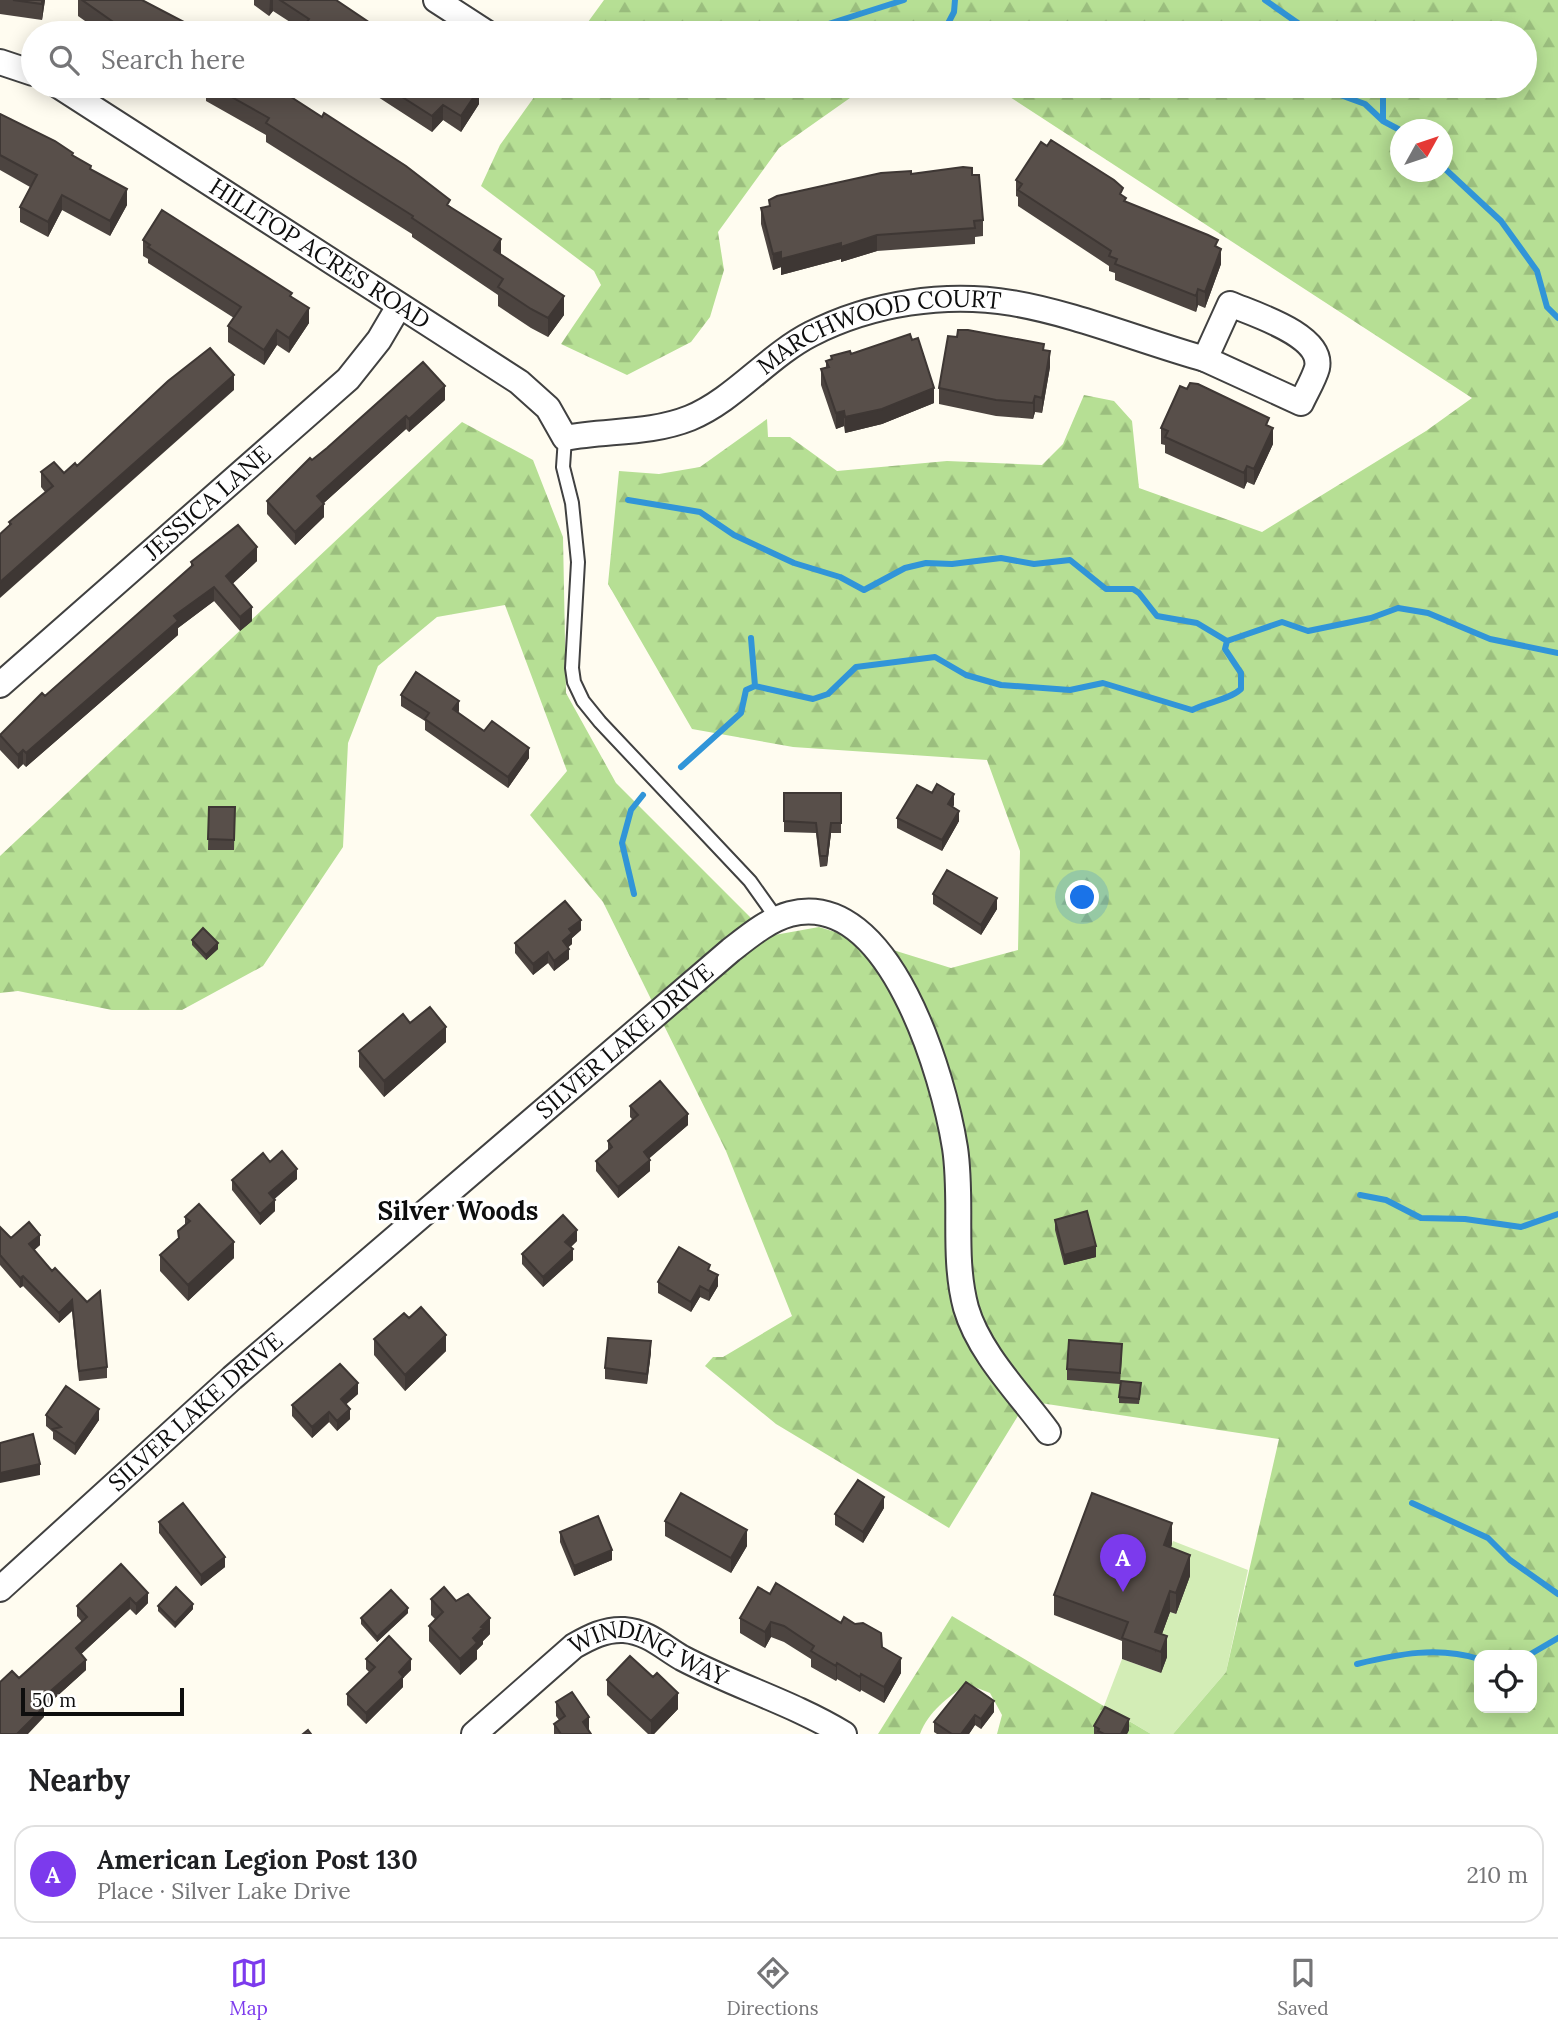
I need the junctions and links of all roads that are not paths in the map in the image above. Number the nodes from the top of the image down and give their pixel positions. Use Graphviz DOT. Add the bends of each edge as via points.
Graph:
graph roads {
  1 [pos="436,0"];
  2 [pos="468,21"];
  3 [pos="0,62"];
  4 [pos="21,69"];
  5 [pos="78,98"];
  6 [pos="399,306"];
  7 [pos="1205,359"];
  8 [pos="565,438"];
  9 [pos="0,685"];
  10 [pos="777,919"];
  11 [pos="1048,1432"];
  12 [pos="0,1589"];
  13 [pos="474,1734"];
  14 [pos="844,1734"];
  1 -- 2 [label="street"];
  3 -- 4 [label="street"];
  5 -- 6 [label="street, HILLTOP ACRES ROAD"];
  6 -- 8 [label="street, HILLTOP ACRES ROAD" via="535,395"];
  6 -- 9 [label="street, JESSICA LANE" via="348,379"];
  7 -- 7 [label="street, MARCHWOOD COURT" via="1301,403 1317,368 1304,337 1230,304"];
  7 -- 8 [label="street, MARCHWOOD COURT" via="1013,303 914,301 860,314 812,333 692,417 648,430"];
  8 -- 10 [label="lane" via="562,467 572,503 578,562 571,651 574,682 600,722 750,881"];
  10 -- 11 [label="street, SILVER LAKE DRIVE" via="808,912 847,924 878,954 910,1002 934,1061 955,1148 960,1263 967,1310 982,1343"];
  10 -- 12 [label="street, SILVER LAKE DRIVE" via="732,950 232,1378"];
  13 -- 14 [label="street, WINDING WAY" via="574,1646 593,1635 624,1630 654,1640"];
}
